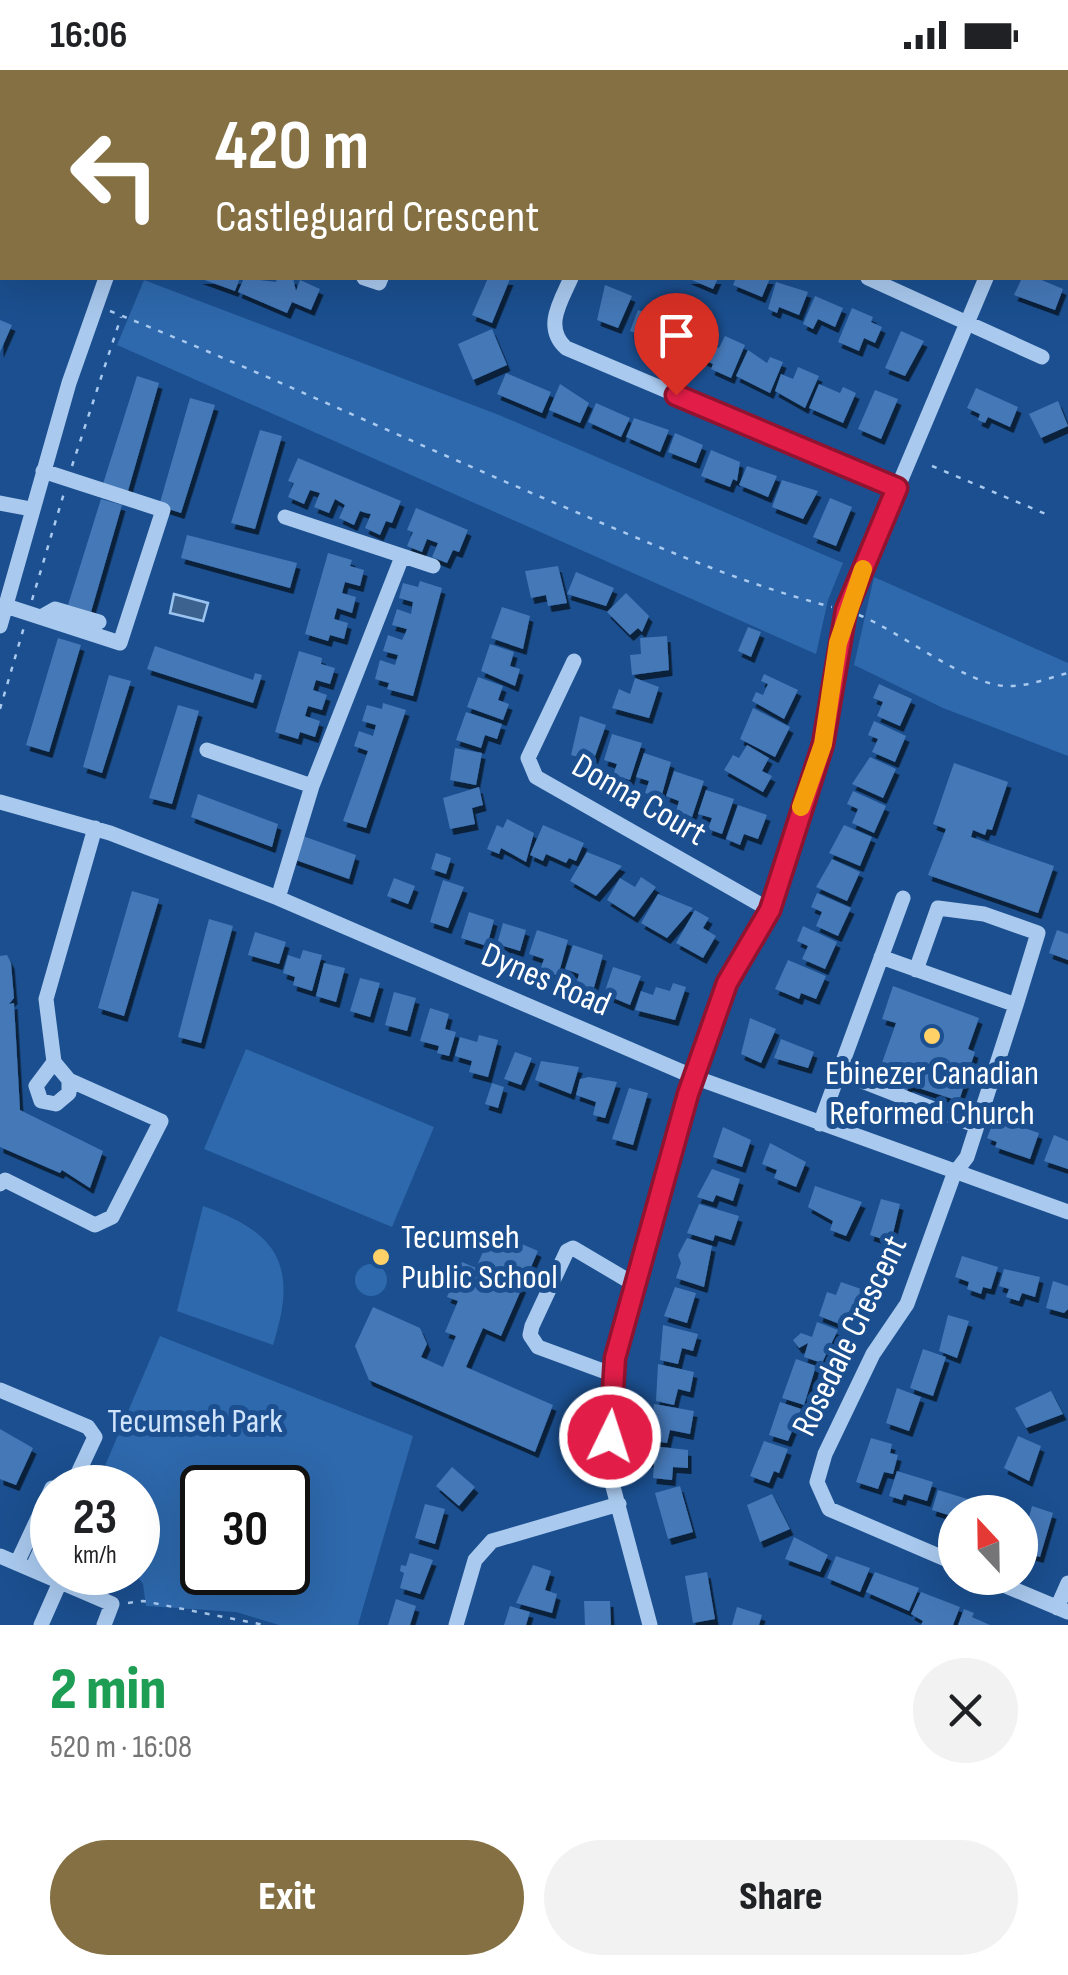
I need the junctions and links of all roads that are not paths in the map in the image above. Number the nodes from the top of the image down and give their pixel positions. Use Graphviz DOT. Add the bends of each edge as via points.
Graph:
graph roads {
  1 [pos="105,280"];
  2 [pos="570,280"];
  3 [pos="873,280"];
  4 [pos="985,280"];
  5 [pos="968,320"];
  6 [pos="1042,357"];
  7 [pos="43,472"];
  8 [pos="897,488"];
  9 [pos="0,503"];
  10 [pos="31,509"];
  11 [pos="285,517"];
  12 [pos="402,558"];
  13 [pos="433,566"];
  14 [pos="6,606"];
  15 [pos="34,615"];
  16 [pos="98,622"];
  17 [pos="0,626"];
  18 [pos="574,661"];
  19 [pos="207,750"];
  20 [pos="312,786"];
  21 [pos="0,802"];
  22 [pos="95,828"];
  23 [pos="278,898"];
  24 [pos="903,898"];
  25 [pos="770,910"];
  26 [pos="881,957"];
  27 [pos="916,970"];
  28 [pos="1016,1005"];
  29 [pos="54,1062"];
  30 [pos="839,1072"];
  31 [pos="694,1077"];
  32 [pos="69,1080"];
  33 [pos="820,1124"];
  34 [pos="977,1126"];
  35 [pos="954,1174"];
  36 [pos="0,1184"];
  37 [pos="1068,1212"];
  38 [pos="634,1284"];
  39 [pos="614,1375"];
  40 [pos="0,1390"];
  41 [pos="73,1465"];
  42 [pos="619,1504"];
  43 [pos="30,1552"];
  44 [pos="0,1556"];
  45 [pos="938,1556"];
  46 [pos="30,1557"];
  47 [pos="24,1566"];
  48 [pos="30,1569"];
  49 [pos="1068,1583"];
  50 [pos="54,1595"];
  51 [pos="91,1595"];
  52 [pos="1027,1595"];
  53 [pos="1062,1610"];
  54 [pos="41,1625"];
  55 [pos="104,1625"];
  56 [pos="456,1625"];
  57 [pos="650,1625"];
  1 -- 7 [label="street"];
  2 -- 8 [label="street" via="554,321 566,348"];
  3 -- 5 [label="street"];
  4 -- 5 [label="street"];
  5 -- 6 [label="street"];
  5 -- 8 [label="street"];
  7 -- 10 [label="street"];
  7 -- 15 [label="street" via="163,510 120,643"];
  8 -- 25 [label="street" via="846,610 823,744"];
  9 -- 10 [label="street"];
  10 -- 14 [label="street"];
  11 -- 12 [label="street"];
  12 -- 13 [label="street"];
  12 -- 20 [label="street"];
  14 -- 15 [label="street"];
  14 -- 17 [label="street"];
  15 -- 16 [label="street" via="55,610"];
  18 -- 25 [label="street, Donna Court" via="528,758 536,777"];
  19 -- 20 [label="street"];
  20 -- 23 [label="street"];
  21 -- 22 [label="street, Dynes Road"];
  22 -- 23 [label="street, Dynes Road"];
  22 -- 29 [label="street" via="46,999"];
  23 -- 31 [label="street, Dynes Road"];
  24 -- 26 [label="street"];
  25 -- 31 [label="street" via="727,983"];
  26 -- 27 [label="street"];
  26 -- 30 [label="street"];
  27 -- 28 [label="street"];
  27 -- 28 [label="street, Rosedale Crescent" via="938,908 984,914 1038,933"];
  28 -- 34 [label="street, Rosedale Crescent"];
  29 -- 32 [label="street"];
  29 -- 32 [label="street" via="36,1086 41,1100 56,1104 69,1093"];
  30 -- 33 [label="street"];
  30 -- 34 [label="street"];
  31 -- 33 [label="street, Dynes Road"];
  31 -- 38 [label="street"];
  32 -- 36 [label="street" via="161,1121 112,1217 96,1225 5,1180"];
  33 -- 35 [label="street, Dynes Road"];
  34 -- 35 [label="street, Rosedale Crescent"];
  35 -- 37 [label="street, Dynes Road"];
  35 -- 45 [label="street, Rosedale Crescent" via="907,1304 873,1354 817,1482 830,1509"];
  38 -- 39 [label="street"];
  38 -- 39 [label="street" via="573,1248 530,1335 538,1347"];
  39 -- 42 [label="street" via="608,1468"];
  40 -- 41 [label="street" via="88,1427 95,1437"];
  42 -- 56 [label="street" via="492,1541 475,1560"];
  42 -- 57 [label="street"];
  43 -- 47 [label="street"];
  44 -- 47 [label="street"];
  46 -- 47 [label="street"];
  47 -- 48 [label="street"];
  49 -- 53 [label="street"];
  50 -- 54 [label="street"];
  51 -- 55 [label="street" via="112,1604"];
  52 -- 53 [label="street"];
}
